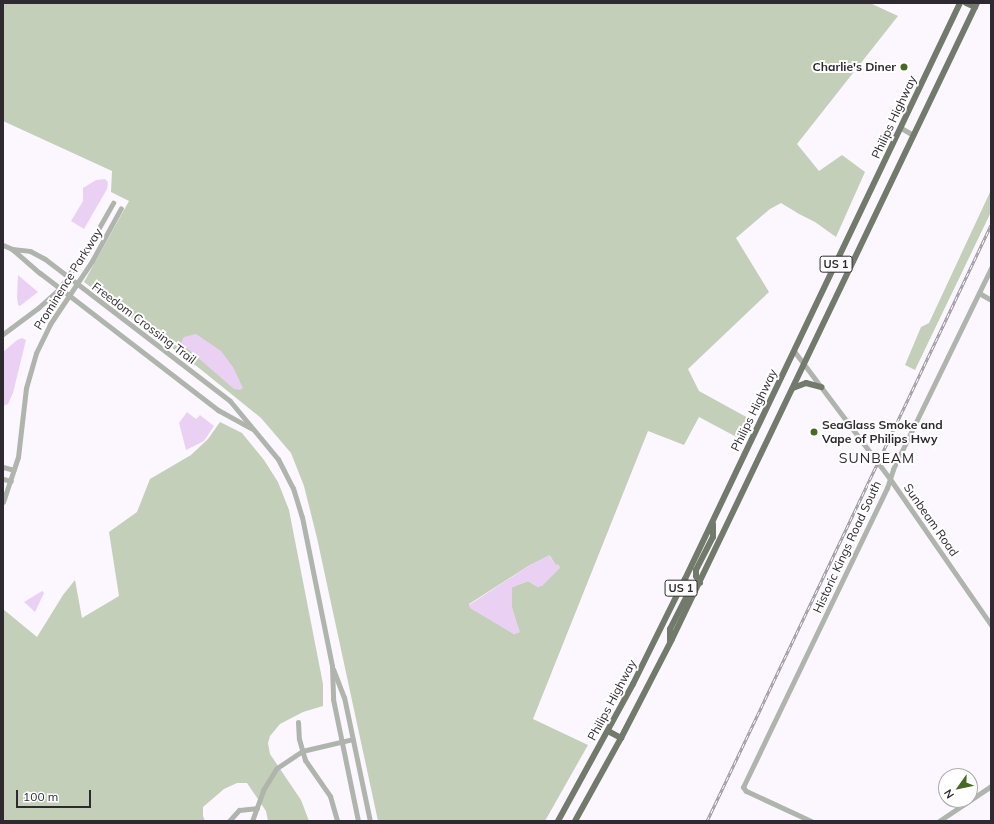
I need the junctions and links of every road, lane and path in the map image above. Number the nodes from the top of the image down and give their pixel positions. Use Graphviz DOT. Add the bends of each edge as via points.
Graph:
graph roads {
  1 [pos="960,3"];
  2 [pos="966,3"];
  3 [pos="976,5"];
  4 [pos="901,128"];
  5 [pos="913,135"];
  6 [pos="113,203"];
  7 [pos="121,208"];
  8 [pos="3,245"];
  9 [pos="12,249"];
  10 [pos="991,268"];
  11 [pos="67,277"];
  12 [pos="76,284"];
  13 [pos="60,288"];
  14 [pos="979,293"];
  15 [pos="68,295"];
  16 [pos="991,300"];
  17 [pos="3,334"];
  18 [pos="794,351"];
  19 [pos="804,364"];
  20 [pos="821,387"];
  21 [pos="793,388"];
  22 [pos="254,429"];
  23 [pos="3,467"];
  24 [pos="14,470"];
  25 [pos="3,479"];
  26 [pos="890,479"];
  27 [pos="11,481"];
  28 [pos="3,502"];
  29 [pos="713,521"];
  30 [pos="685,579"];
  31 [pos="700,583"];
  32 [pos="991,624"];
  33 [pos="670,645"];
  34 [pos="332,666"];
  35 [pos="298,722"];
  36 [pos="608,731"];
  37 [pos="621,738"];
  38 [pos="353,739"];
  39 [pos="341,742"];
  40 [pos="302,752"];
  41 [pos="991,786"];
  42 [pos="257,808"];
  43 [pos="229,821"];
  44 [pos="252,821"];
  45 [pos="337,821"];
  46 [pos="358,821"];
  47 [pos="370,821"];
  48 [pos="558,821"];
  49 [pos="575,821"];
  50 [pos="811,821"];
  51 [pos="939,821"];
  1 -- 4 [label="main road, Philips Highway / US 1"];
  2 -- 3 [label="main road"];
  3 -- 5 [label="main road, Philips Highway / US 1"];
  4 -- 5 [label="street"];
  4 -- 18 [label="main road, Philips Highway / US 1"];
  5 -- 19 [label="main road, Philips Highway / US 1"];
  6 -- 11 [label="street, Prominence Parkway"];
  7 -- 12 [label="street, Prominence Parkway" via="92,261"];
  8 -- 9 [label="street, Freedom Crossing Trail"];
  9 -- 11 [label="street, Freedom Crossing Trail" via="30,252"];
  9 -- 13 [label="street, Freedom Crossing Trail"];
  10 -- 14 [label="street, Historic Kings Road South"];
  11 -- 12 [label="street, Freedom Crossing Trail"];
  11 -- 13 [label="street, Prominence Parkway"];
  12 -- 15 [label="street, Prominence Parkway"];
  12 -- 22 [label="street, Freedom Crossing Trail" via="230,401"];
  13 -- 15 [label="street, Freedom Crossing Trail"];
  13 -- 17 [label="street, Prominence Parkway"];
  14 -- 16 [label="street"];
  14 -- 26 [label="street, Historic Kings Road South"];
  15 -- 22 [label="street, Freedom Crossing Trail" via="218,410"];
  15 -- 24 [label="street, Prominence Parkway" via="47,330 32,366 26,388"];
  18 -- 19 [label="street, Sunbeam Road"];
  18 -- 29 [label="main road, Philips Highway / US 1"];
  19 -- 20 [label="street, Sunbeam Road"];
  19 -- 21 [label="main road, Philips Highway / US 1"];
  20 -- 21 [label="main road" via="806,383"];
  20 -- 26 [label="street, Sunbeam Road"];
  21 -- 31 [label="main road, Philips Highway / US 1"];
  22 -- 34 [label="street, Freedom Crossing Trail" via="269,446 286,473 295,494 302,517"];
  23 -- 24 [label="street"];
  24 -- 27 [label="street, Prominence Parkway"];
  25 -- 27 [label="street"];
  26 -- 32 [label="street, Sunbeam Road"];
  26 -- 50 [label="street, Historic Kings Road South" via="743,787 746,791"];
  27 -- 28 [label="street, Prominence Parkway"];
  29 -- 30 [label="main road, Philips Highway / US 1"];
  29 -- 31 [label="main road" via="713,537 696,570"];
  30 -- 33 [label="main road" via="687,596 670,629"];
  30 -- 36 [label="main road, Philips Highway / US 1"];
  31 -- 33 [label="main road, Philips Highway / US 1"];
  33 -- 37 [label="main road, Philips Highway / US 1"];
  34 -- 38 [label="street, Freedom Crossing Trail" via="344,697"];
  34 -- 39 [label="street, Freedom Crossing Trail" via="333,699"];
  35 -- 40 [label="street"];
  36 -- 37 [label="main road"];
  36 -- 48 [label="main road, Philips Highway / US 1"];
  37 -- 49 [label="main road, Philips Highway / US 1"];
  38 -- 39 [label="street"];
  38 -- 47 [label="street, Freedom Crossing Trail"];
  39 -- 40 [label="street"];
  39 -- 46 [label="street, Freedom Crossing Trail"];
  40 -- 42 [label="street" via="277,768 263,790"];
  40 -- 45 [label="street" via="310,769 330,796"];
  41 -- 51 [label="street"];
  42 -- 43 [label="street" via="238,810"];
  42 -- 44 [label="street"];
}
